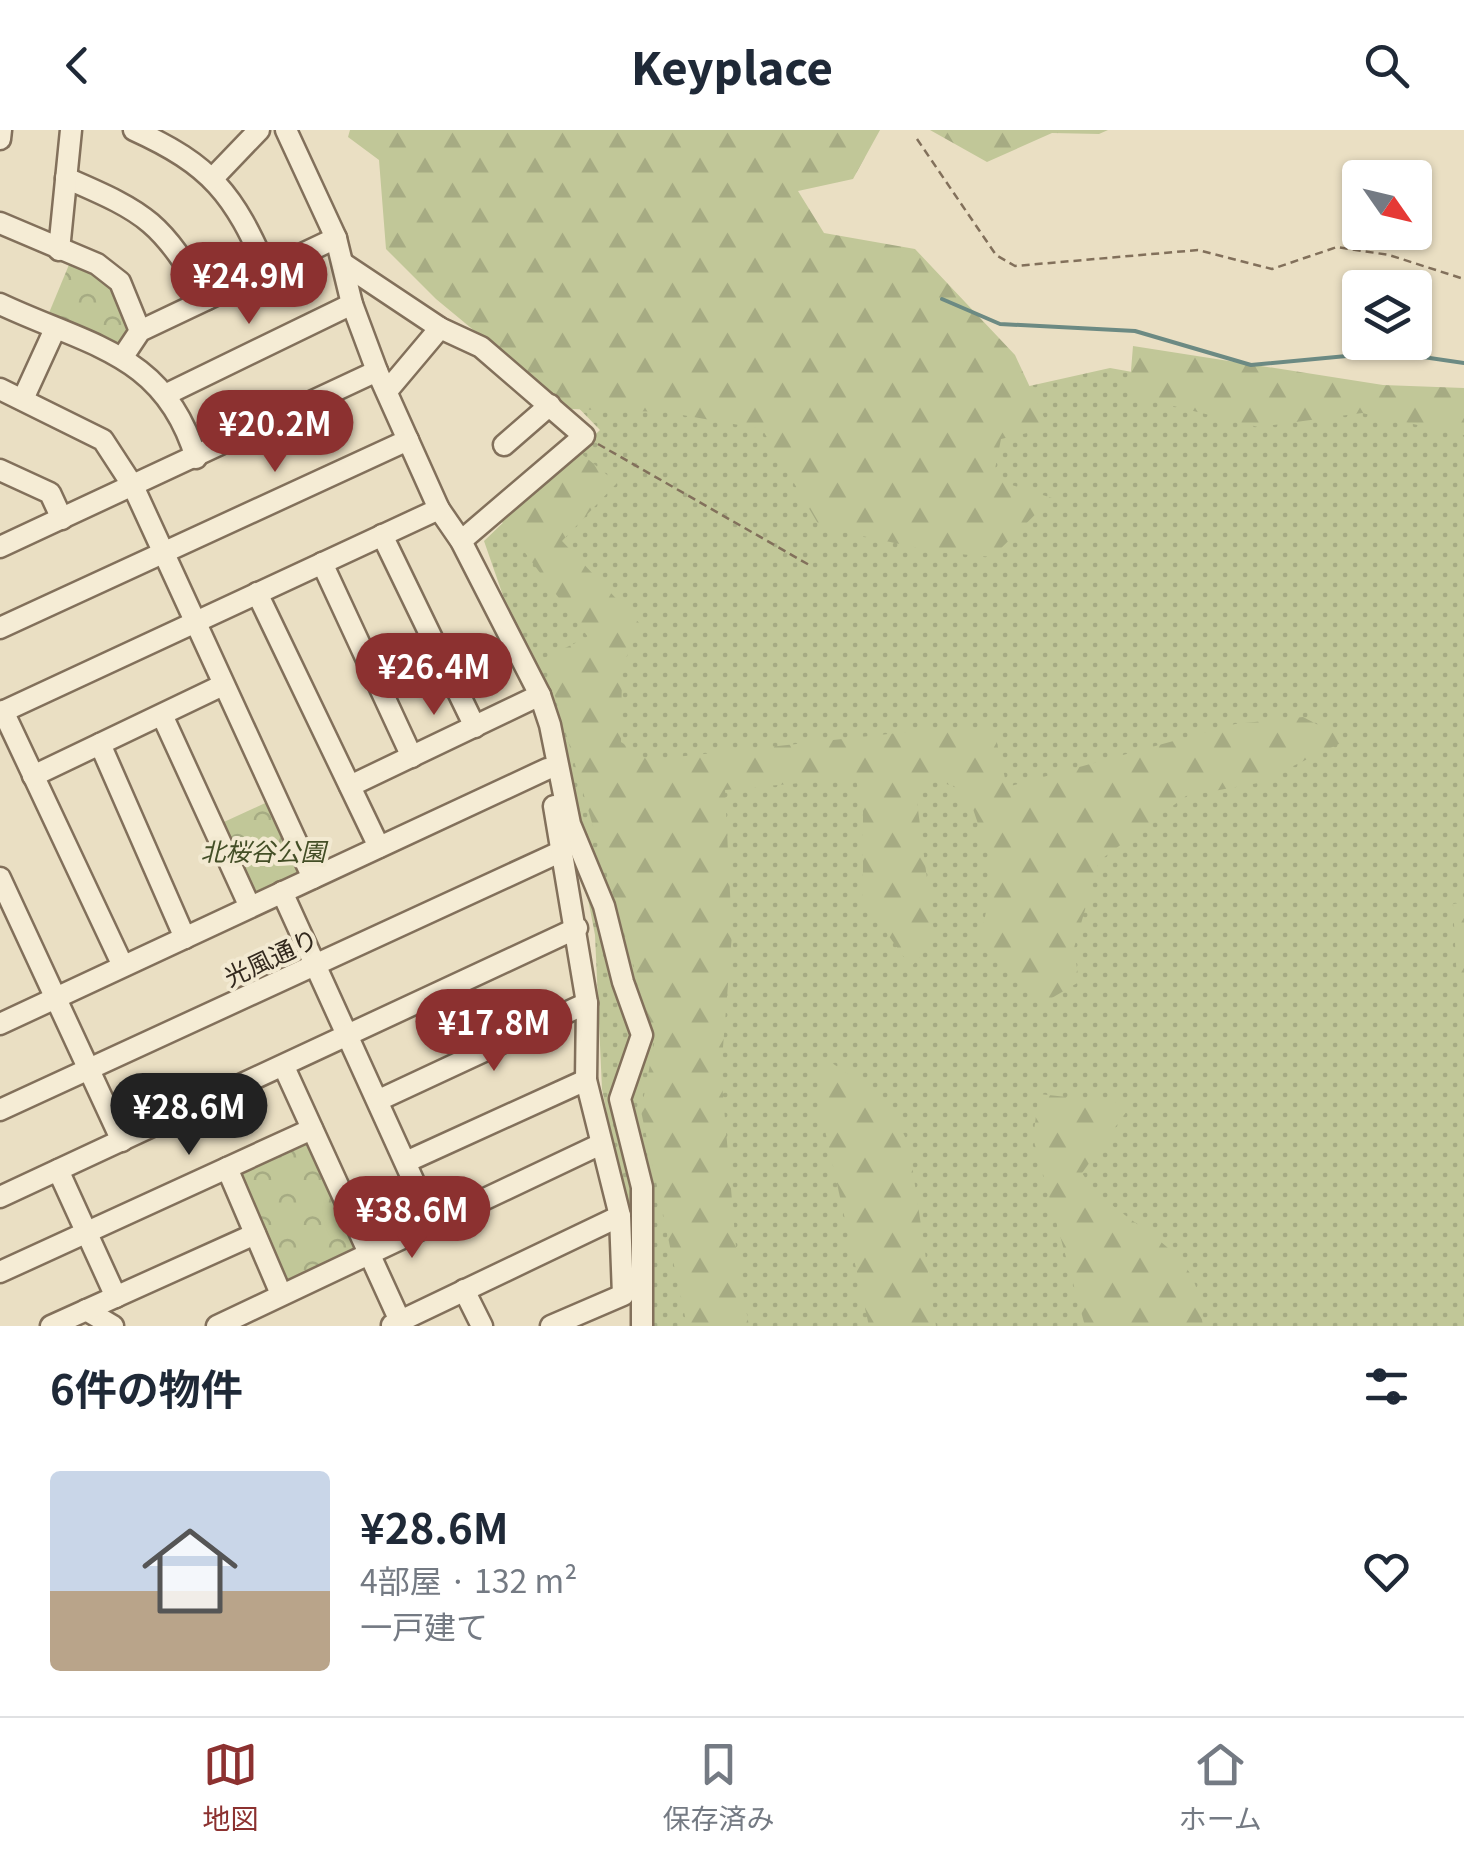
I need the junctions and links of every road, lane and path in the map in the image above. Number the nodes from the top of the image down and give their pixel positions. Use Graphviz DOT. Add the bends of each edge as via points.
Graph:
graph roads {
  1 [pos="1,130"];
  2 [pos="71,130"];
  3 [pos="134,130"];
  4 [pos="259,130"];
  5 [pos="286,130"];
  6 [pos="917,139"];
  7 [pos="0,140"];
  8 [pos="66,178"];
  9 [pos="213,178"];
  10 [pos="0,223"];
  11 [pos="336,238"];
  12 [pos="59,250"];
  13 [pos="344,264"];
  14 [pos="267,270"];
  15 [pos="1464,279"];
  16 [pos="207,299"];
  17 [pos="0,304"];
  18 [pos="352,304"];
  19 [pos="440,328"];
  20 [pos="55,330"];
  21 [pos="140,331"];
  22 [pos="122,358"];
  23 [pos="377,371"];
  24 [pos="0,389"];
  25 [pos="387,391"];
  26 [pos="167,394"];
  27 [pos="23,399"];
  28 [pos="550,404"];
  29 [pos="584,436"];
  30 [pos="408,440"];
  31 [pos="504,445"];
  32 [pos="196,458"];
  33 [pos="0,470"];
  34 [pos="133,486"];
  35 [pos="439,509"];
  36 [pos="62,519"];
  37 [pos="382,535"];
  38 [pos="461,542"];
  39 [pos="0,547"];
  40 [pos="163,556"];
  41 [pos="322,563"];
  42 [pos="812,566"];
  43 [pos="257,593"];
  44 [pos="194,623"];
  45 [pos="0,628"];
  46 [pos="223,685"];
  47 [pos="540,695"];
  48 [pos="2,712"];
  49 [pos="162,714"];
  50 [pos="475,726"];
  51 [pos="100,744"];
  52 [pos="412,757"];
  53 [pos="547,769"];
  54 [pos="33,776"];
  55 [pos="350,786"];
  56 [pos="380,847"];
  57 [pos="562,851"];
  58 [pos="0,878"];
  59 [pos="313,878"];
  60 [pos="282,892"];
  61 [pos="250,907"];
  62 [pos="577,928"];
  63 [pos="185,938"];
  64 [pos="314,965"];
  65 [pos="124,966"];
  66 [pos="56,998"];
  67 [pos="587,1004"];
  68 [pos="0,1024"];
  69 [pos="349,1036"];
  70 [pos="284,1067"];
  71 [pos="90,1069"];
  72 [pos="586,1080"];
  73 [pos="379,1100"];
  74 [pos="0,1110"];
  75 [pos="312,1129"];
  76 [pos="122,1141"];
  77 [pos="601,1144"];
  78 [pos="408,1161"];
  79 [pos="226,1168"];
  80 [pos="58,1170"];
  81 [pos="0,1197"];
  82 [pos="620,1216"];
  83 [pos="433,1224"];
  84 [pos="86,1232"];
  85 [pos="255,1234"];
  86 [pos="370,1254"];
  87 [pos="0,1272"];
  88 [pos="464,1290"];
  89 [pos="281,1294"];
  90 [pos="116,1296"];
  91 [pos="86,1310"];
  92 [pos="394,1323"];
  93 [pos="51,1326"];
  94 [pos="113,1326"];
  95 [pos="217,1326"];
  96 [pos="482,1326"];
  97 [pos="551,1326"];
  98 [pos="642,1326"];
  1 -- 7 [label="street"];
  2 -- 8 [label="street"];
  3 -- 9 [label="street"];
  4 -- 9 [label="street"];
  5 -- 11 [label="street"];
  6 -- 15 [label="path" via="996,255 1015,266 1198,250 1272,269 1336,247 1389,255"];
  8 -- 12 [label="street"];
  8 -- 16 [label="street" via="124,203 159,228"];
  9 -- 14 [label="street" via="247,224"];
  10 -- 12 [label="street"];
  11 -- 13 [label="street"];
  11 -- 14 [label="street"];
  12 -- 21 [label="street" via="98,264 120,282"];
  13 -- 18 [label="street"];
  13 -- 19 [label="street"];
  14 -- 16 [label="street"];
  16 -- 21 [label="street"];
  17 -- 20 [label="street"];
  18 -- 23 [label="street"];
  18 -- 26 [label="street"];
  19 -- 25 [label="street"];
  19 -- 28 [label="street" via="480,347"];
  20 -- 22 [label="street"];
  20 -- 27 [label="street"];
  21 -- 22 [label="street"];
  22 -- 26 [label="street"];
  23 -- 25 [label="street"];
  23 -- 32 [label="street"];
  24 -- 27 [label="street"];
  25 -- 30 [label="street"];
  26 -- 32 [label="street"];
  27 -- 34 [label="street" via="103,440"];
  28 -- 29 [label="street"];
  28 -- 31 [label="street"];
  29 -- 38 [label="street"];
  29 -- 42 [label="path"];
  30 -- 35 [label="street"];
  30 -- 40 [label="street"];
  32 -- 34 [label="street"];
  33 -- 36 [label="street" via="50,493"];
  34 -- 36 [label="street"];
  34 -- 40 [label="street"];
  35 -- 37 [label="street"];
  35 -- 38 [label="street"];
  36 -- 39 [label="street"];
  37 -- 41 [label="street"];
  37 -- 50 [label="street"];
  38 -- 47 [label="street"];
  40 -- 44 [label="street"];
  40 -- 45 [label="street"];
  41 -- 43 [label="street"];
  41 -- 52 [label="street"];
  43 -- 44 [label="street"];
  43 -- 55 [label="street"];
  44 -- 46 [label="street"];
  44 -- 48 [label="street"];
  46 -- 49 [label="street"];
  46 -- 59 [label="street"];
  47 -- 50 [label="street"];
  47 -- 53 [label="street"];
  47 -- 98 [label="street" via="570,824 604,906 642,1035 620,1099 642,1187"];
  48 -- 54 [label="street"];
  49 -- 51 [label="street"];
  49 -- 61 [label="street"];
  50 -- 52 [label="street"];
  51 -- 54 [label="street"];
  51 -- 63 [label="street"];
  52 -- 55 [label="street"];
  53 -- 56 [label="street"];
  53 -- 57 [label="street"];
  54 -- 65 [label="street"];
  55 -- 56 [label="street"];
  56 -- 59 [label="street"];
  57 -- 62 [label="street"];
  57 -- 64 [label="street, 光風通り"];
  58 -- 66 [label="street"];
  59 -- 60 [label="street"];
  60 -- 61 [label="street"];
  60 -- 64 [label="street"];
  61 -- 63 [label="street"];
  62 -- 67 [label="street"];
  62 -- 69 [label="street"];
  63 -- 65 [label="street"];
  64 -- 69 [label="street"];
  64 -- 71 [label="street, 光風通り"];
  65 -- 66 [label="street"];
  66 -- 68 [label="street"];
  66 -- 71 [label="street"];
  67 -- 72 [label="street"];
  67 -- 73 [label="street"];
  69 -- 70 [label="street"];
  69 -- 73 [label="street"];
  70 -- 75 [label="street"];
  70 -- 76 [label="street"];
  71 -- 74 [label="street, 光風通り"];
  71 -- 76 [label="street"];
  72 -- 77 [label="street"];
  72 -- 78 [label="street"];
  73 -- 78 [label="street"];
  75 -- 79 [label="street"];
  75 -- 86 [label="street"];
  76 -- 80 [label="street"];
  77 -- 82 [label="street"];
  77 -- 83 [label="street"];
  78 -- 83 [label="street"];
  79 -- 84 [label="street"];
  79 -- 85 [label="street"];
  80 -- 81 [label="street"];
  80 -- 84 [label="street"];
  82 -- 88 [label="street"];
  82 -- 97 [label="street" via="623,1294"];
  83 -- 86 [label="street"];
  84 -- 87 [label="street"];
  84 -- 90 [label="street"];
  85 -- 89 [label="street"];
  85 -- 90 [label="street"];
  86 -- 89 [label="street"];
  86 -- 92 [label="street"];
  88 -- 92 [label="street"];
  88 -- 96 [label="street"];
  89 -- 95 [label="street"];
  90 -- 91 [label="street"];
  91 -- 93 [label="street"];
  91 -- 94 [label="street"];
}
